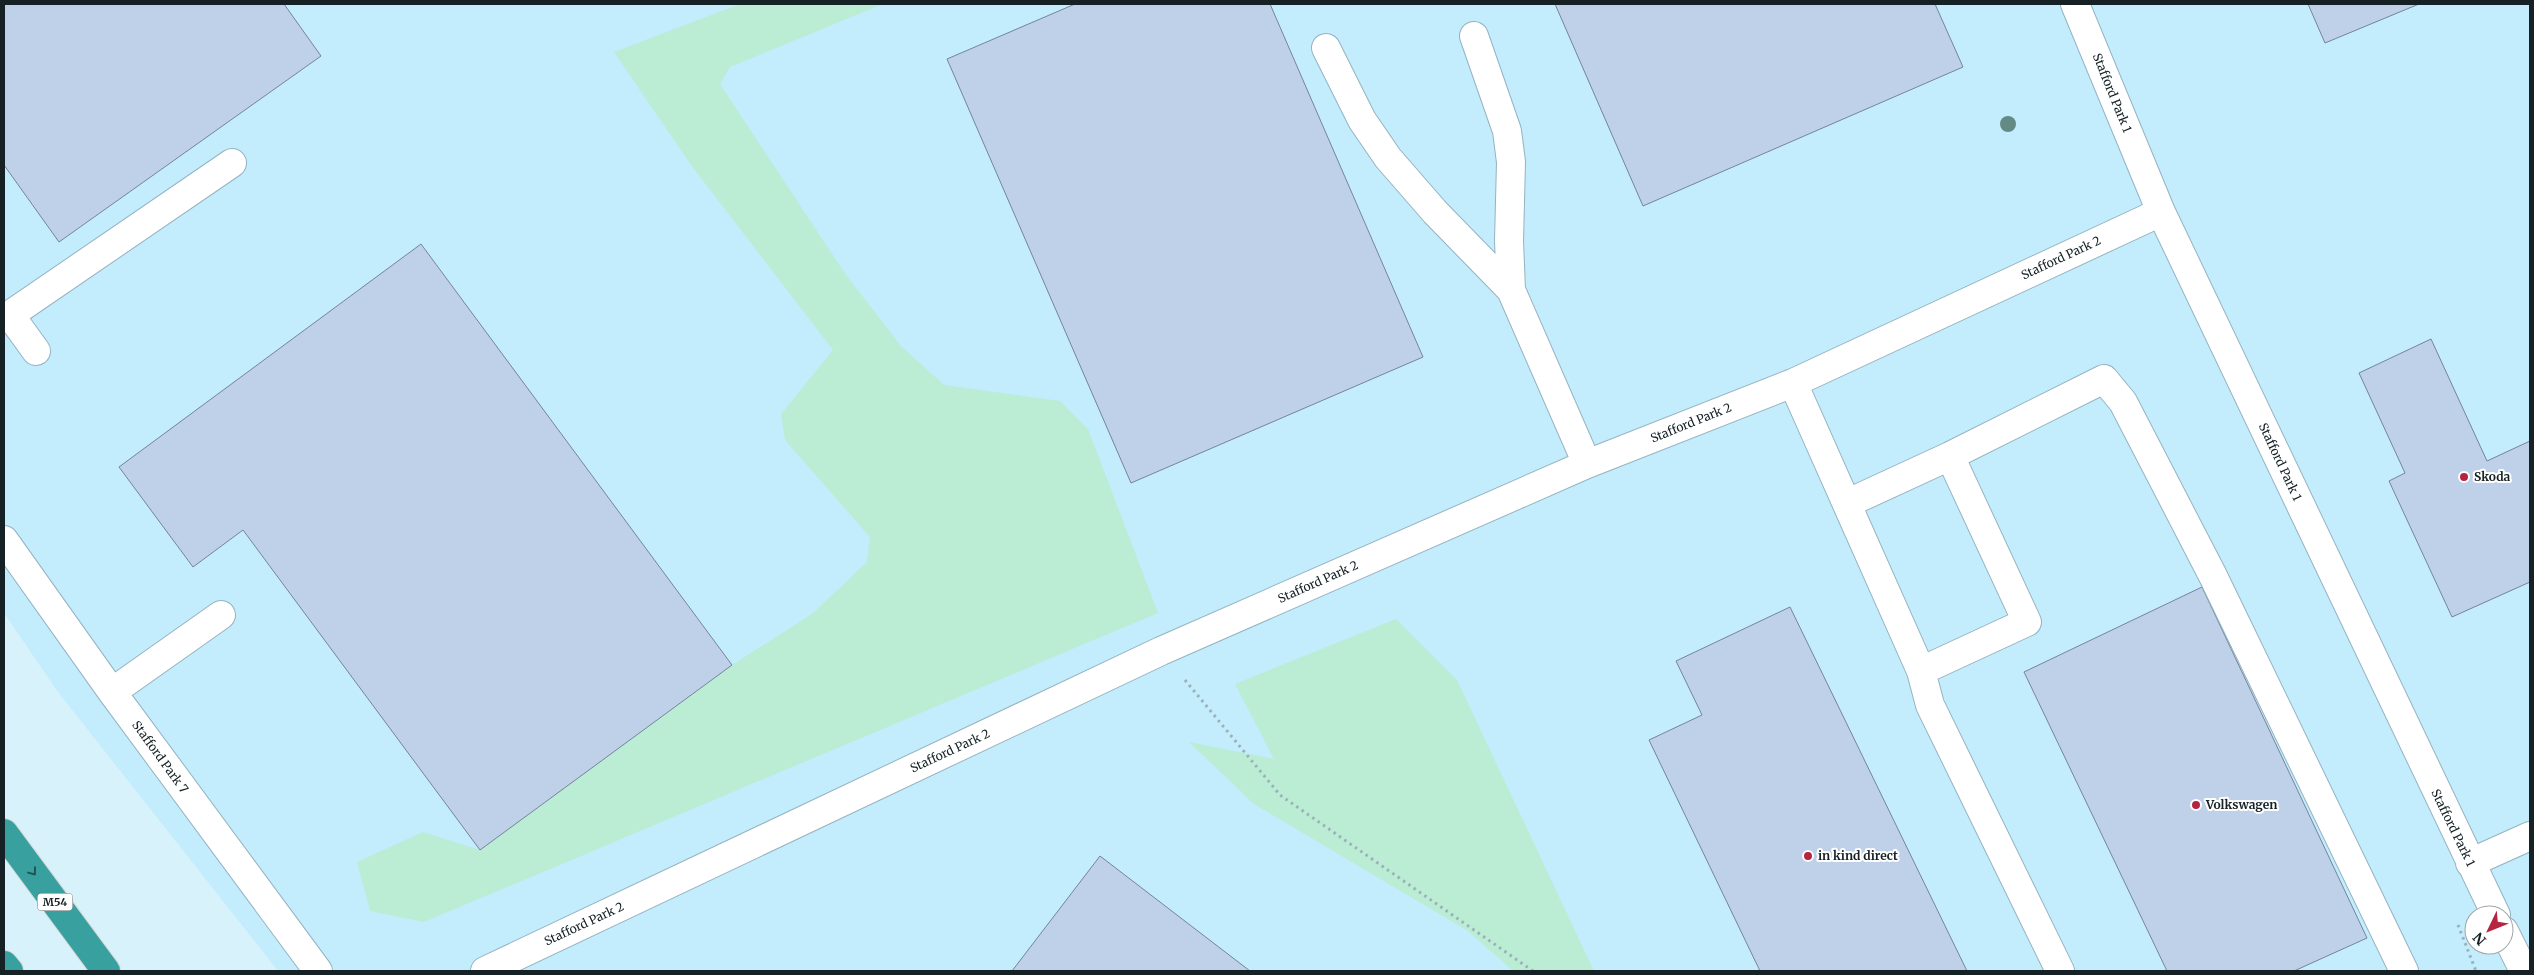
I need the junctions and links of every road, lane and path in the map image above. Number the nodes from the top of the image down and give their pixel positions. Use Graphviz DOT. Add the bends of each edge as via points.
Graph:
graph roads {
  1 [pos="2075,4"];
  2 [pos="1474,36"];
  3 [pos="1326,48"];
  4 [pos="232,163"];
  5 [pos="2161,212"];
  6 [pos="1510,290"];
  7 [pos="7,317"];
  8 [pos="36,351"];
  9 [pos="1793,382"];
  10 [pos="1950,456"];
  11 [pos="1587,464"];
  12 [pos="1848,503"];
  13 [pos="4,540"];
  14 [pos="221,614"];
  15 [pos="1161,651"];
  16 [pos="1921,671"];
  17 [pos="112,692"];
  18 [pos="4,833"];
  19 [pos="2530,836"];
  20 [pos="2470,863"];
  21 [pos="2491,905"];
  22 [pos="2514,951"];
  23 [pos="4,965"];
  24 [pos="8,971"];
  25 [pos="106,971"];
  26 [pos="318,971"];
  27 [pos="485,971"];
  28 [pos="1533,971"];
  29 [pos="2060,971"];
  30 [pos="2404,971"];
  31 [pos="2524,971"];
  1 -- 5 [label="street, Stafford Park 1"];
  2 -- 6 [label="street" via="1507,131 1511,162"];
  3 -- 6 [label="street" via="1362,120 1388,158"];
  4 -- 7 [label="street"];
  5 -- 9 [label="street, Stafford Park 2"];
  5 -- 20 [label="street, Stafford Park 1"];
  6 -- 11 [label="street"];
  7 -- 8 [label="street"];
  9 -- 11 [label="street, Stafford Park 2"];
  9 -- 12 [label="street"];
  10 -- 12 [label="street"];
  10 -- 16 [label="street" via="2027,622"];
  10 -- 30 [label="street" via="2104,379 2123,402 2214,576"];
  11 -- 15 [label="street, Stafford Park 2"];
  12 -- 16 [label="street"];
  13 -- 17 [label="street, Stafford Park 7"];
  14 -- 17 [label="street"];
  15 -- 27 [label="street, Stafford Park 2"];
  15 -- 28 [label="path" via="1280,795"];
  16 -- 29 [label="street" via="1930,705"];
  17 -- 26 [label="street, Stafford Park 7"];
  18 -- 25 [label="highway, M54, one-way"];
  19 -- 20 [label="street"];
  20 -- 21 [label="street, Stafford Park 1"];
  22 -- 31 [label="street"];
  23 -- 24 [label="highway"];
}
